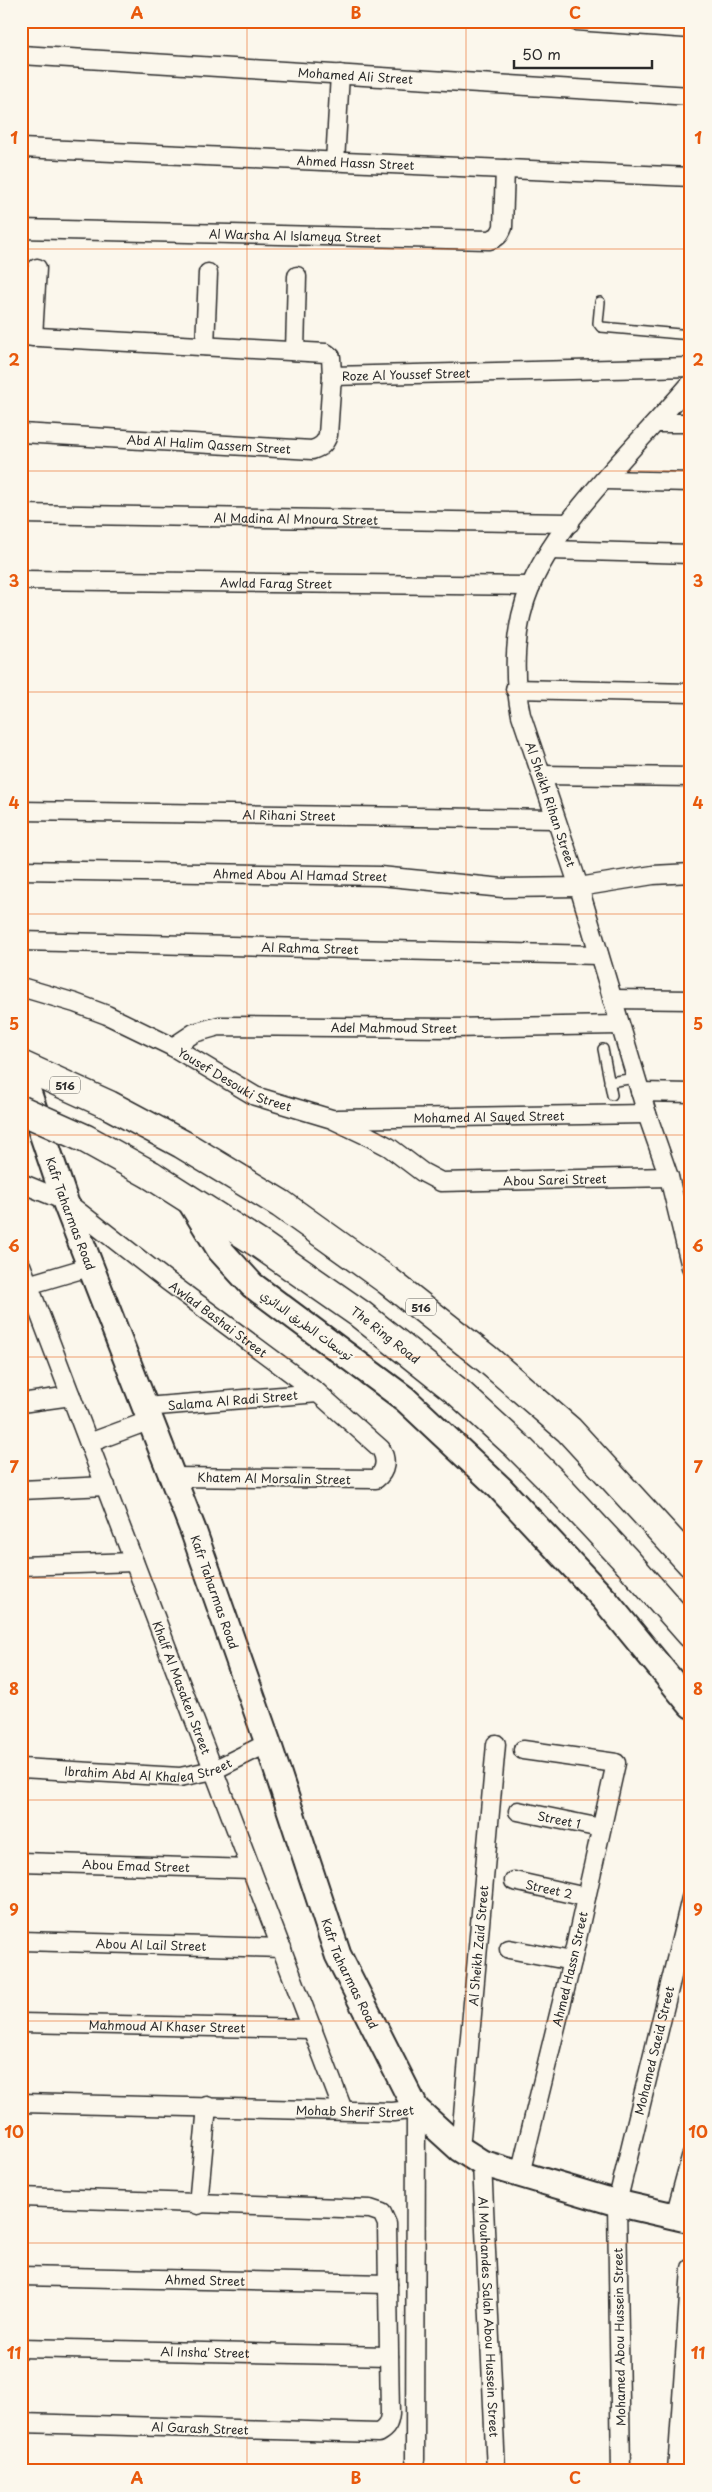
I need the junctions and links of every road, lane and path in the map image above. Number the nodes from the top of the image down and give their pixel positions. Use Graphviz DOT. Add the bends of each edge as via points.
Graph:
graph roads {
  1 [pos="576,21"];
  2 [pos="691,29"];
  3 [pos="21,55"];
  4 [pos="340,74"];
  5 [pos="691,96"];
  6 [pos="21,148"];
  7 [pos="335,162"];
  8 [pos="505,169"];
  9 [pos="691,177"];
  10 [pos="21,228"];
  11 [pos="37,268"];
  12 [pos="208,273"];
  13 [pos="297,276"];
  14 [pos="600,302"];
  15 [pos="691,335"];
  16 [pos="27,337"];
  17 [pos="205,346"];
  18 [pos="295,351"];
  19 [pos="691,367"];
  20 [pos="332,376"];
  21 [pos="691,383"];
  22 [pos="658,422"];
  23 [pos="691,423"];
  24 [pos="21,433"];
  25 [pos="605,480"];
  26 [pos="691,482"];
  27 [pos="21,514"];
  28 [pos="570,523"];
  29 [pos="550,550"];
  30 [pos="691,554"];
  31 [pos="21,580"];
  32 [pos="531,586"];
  33 [pos="515,689"];
  34 [pos="691,692"];
  35 [pos="542,775"];
  36 [pos="691,777"];
  37 [pos="21,811"];
  38 [pos="555,819"];
  39 [pos="21,870"];
  40 [pos="691,873"];
  41 [pos="579,887"];
  42 [pos="21,941"];
  43 [pos="598,955"];
  44 [pos="21,987"];
  45 [pos="612,999"];
  46 [pos="691,1000"];
  47 [pos="620,1025"];
  48 [pos="173,1047"];
  49 [pos="603,1049"];
  50 [pos="21,1065"];
  51 [pos="21,1071"];
  52 [pos="609,1082"];
  53 [pos="638,1085"];
  54 [pos="691,1093"];
  55 [pos="612,1095"];
  56 [pos="21,1110"];
  57 [pos="647,1114"];
  58 [pos="332,1119"];
  59 [pos="669,1177"];
  60 [pos="441,1182"];
  61 [pos="21,1183"];
  62 [pos="188,1198"];
  63 [pos="65,1201"];
  64 [pos="21,1265"];
  65 [pos="92,1266"];
  66 [pos="691,1267"];
  67 [pos="25,1286"];
  68 [pos="318,1393"];
  69 [pos="71,1396"];
  70 [pos="21,1403"];
  71 [pos="148,1413"];
  72 [pos="89,1443"];
  73 [pos="172,1477"];
  74 [pos="376,1479"];
  75 [pos="106,1486"];
  76 [pos="21,1490"];
  77 [pos="682,1546"];
  78 [pos="134,1562"];
  79 [pos="691,1563"];
  80 [pos="21,1566"];
  81 [pos="691,1634"];
  82 [pos="691,1705"];
  83 [pos="268,1743"];
  84 [pos="496,1744"];
  85 [pos="523,1750"];
  86 [pos="21,1768"];
  87 [pos="214,1770"];
  88 [pos="518,1811"];
  89 [pos="601,1828"];
  90 [pos="21,1862"];
  91 [pos="252,1869"];
  92 [pos="514,1880"];
  93 [pos="586,1896"];
  94 [pos="691,1898"];
  95 [pos="21,1941"];
  96 [pos="282,1948"];
  97 [pos="509,1949"];
  98 [pos="572,1961"];
  99 [pos="21,2023"];
  100 [pos="312,2029"];
  101 [pos="21,2103"];
  102 [pos="206,2106"];
  103 [pos="416,2109"];
  104 [pos="344,2110"];
  105 [pos="460,2149"];
  106 [pos="691,2157"];
  107 [pos="482,2162"];
  108 [pos="520,2174"];
  109 [pos="21,2197"];
  110 [pos="617,2203"];
  111 [pos="198,2205"];
  112 [pos="683,2218"];
  113 [pos="691,2268"];
  114 [pos="21,2276"];
  115 [pos="388,2284"];
  116 [pos="21,2348"];
  117 [pos="389,2356"];
  118 [pos="21,2423"];
  119 [pos="415,2460"];
  120 [pos="496,2471"];
  121 [pos="621,2471"];
  122 [pos="677,2471"];
  1 -- 2 [label="street"];
  3 -- 4 [label="street, Mohamed Ali Street"];
  4 -- 5 [label="street, Mohamed Ali Street"];
  4 -- 7 [label="street"];
  6 -- 7 [label="street, Ahmed Hassn Street"];
  7 -- 8 [label="street, Ahmed Hassn Street"];
  8 -- 9 [label="street, Ahmed Hassn Street"];
  8 -- 10 [label="street, Al Warsha Al Islameya Street" via="503,227 496,239 489,240"];
  11 -- 16 [label="street"];
  12 -- 17 [label="street"];
  13 -- 18 [label="street"];
  14 -- 15 [label="lane" via="598,323 601,327"];
  16 -- 17 [label="street, Roze Al Youssef Street"];
  17 -- 18 [label="street, Roze Al Youssef Street"];
  18 -- 20 [label="street, Roze Al Youssef Street" via="326,353 331,357"];
  19 -- 20 [label="street, Roze Al Youssef Street"];
  20 -- 24 [label="street, Abd Al Halim Qassem Street" via="328,435 320,448 312,450"];
  21 -- 22 [label="street, Al Sheikh Rihan Street"];
  22 -- 23 [label="street"];
  22 -- 25 [label="street, Al Sheikh Rihan Street"];
  25 -- 26 [label="street"];
  25 -- 28 [label="street, Al Sheikh Rihan Street"];
  27 -- 28 [label="street, Al Madina Al Mnoura Street"];
  28 -- 29 [label="street, Al Sheikh Rihan Street"];
  29 -- 30 [label="street"];
  29 -- 32 [label="street, Al Sheikh Rihan Street"];
  31 -- 32 [label="street, Awlad Farag Street"];
  32 -- 33 [label="street, Al Sheikh Rihan Street" via="521,620"];
  33 -- 34 [label="street"];
  33 -- 35 [label="street, Al Sheikh Rihan Street"];
  35 -- 36 [label="street"];
  35 -- 38 [label="street, Al Sheikh Rihan Street"];
  37 -- 38 [label="street, Al Rihani Street"];
  38 -- 41 [label="street, Al Sheikh Rihan Street"];
  39 -- 41 [label="street, Ahmed Abou Al Hamad Street" via="380,876 484,887"];
  40 -- 41 [label="street, Ahmed Abou Al Hamad Street" via="653,875"];
  41 -- 43 [label="street, Al Sheikh Rihan Street"];
  42 -- 43 [label="street, Al Rahma Street"];
  43 -- 45 [label="street, Al Sheikh Rihan Street"];
  44 -- 48 [label="street, Yousef Desouki Street" via="107,1015"];
  45 -- 46 [label="street"];
  45 -- 47 [label="street, Al Sheikh Rihan Street"];
  47 -- 48 [label="street, Adel Mahmoud Street" via="452,1028 219,1026 194,1033"];
  47 -- 53 [label="street, Al Sheikh Rihan Street"];
  48 -- 58 [label="street, Yousef Desouki Street" via="255,1096"];
  49 -- 52 [label="lane"];
  50 -- 77 [label="highway, 516" via="109,1105 182,1144 281,1204 387,1280 569,1430"];
  51 -- 63 [label="street, Kafr Taharmas Road"];
  52 -- 53 [label="lane"];
  52 -- 55 [label="lane"];
  53 -- 54 [label="street"];
  53 -- 57 [label="street, Al Sheikh Rihan Street"];
  56 -- 62 [label="highway, The Ring Road, bridge" via="86,1139"];
  57 -- 58 [label="street, Mohamed Al Sayed Street"];
  57 -- 59 [label="street, Al Sheikh Rihan Street"];
  58 -- 60 [label="street, Yousef Desouki Street" via="388,1147"];
  59 -- 60 [label="street, Abou Sarei Street"];
  59 -- 66 [label="street, Al Sheikh Rihan Street"];
  61 -- 63 [label="street, Awlad Bashai Street"];
  62 -- 81 [label="highway, The Ring Road" via="261,1244 360,1314 458,1392 553,1482"];
  62 -- 82 [label="street, توسعات الطريق الدائري" via="220,1250 252,1284 405,1399 500,1488 611,1607"];
  63 -- 65 [label="street, Kafr Taharmas Road"];
  63 -- 68 [label="street, Awlad Bashai Street"];
  64 -- 67 [label="street, Khalf Al Masaken Street"];
  65 -- 67 [label="street"];
  65 -- 71 [label="street, Kafr Taharmas Road"];
  67 -- 69 [label="street, Khalf Al Masaken Street"];
  68 -- 71 [label="street, Salama Al Radi Street"];
  68 -- 74 [label="street, Awlad Bashai Street" via="381,1449 385,1466"];
  69 -- 70 [label="street"];
  69 -- 72 [label="street, Khalf Al Masaken Street"];
  71 -- 72 [label="street, Salama Al Radi Street"];
  71 -- 73 [label="street, Kafr Taharmas Road"];
  72 -- 75 [label="street, Khalf Al Masaken Street"];
  73 -- 74 [label="street, Khatem Al Morsalin Street"];
  73 -- 83 [label="street, Kafr Taharmas Road"];
  75 -- 76 [label="street"];
  75 -- 78 [label="street, Khalf Al Masaken Street"];
  77 -- 79 [label="highway, 516"];
  78 -- 80 [label="street"];
  78 -- 87 [label="street, Khalf Al Masaken Street"];
  83 -- 87 [label="street, Ibrahim Abd Al Khaleq Street"];
  83 -- 103 [label="street, Kafr Taharmas Road" via="338,1955"];
  84 -- 105 [label="street, Al Sheikh Zaid Street"];
  85 -- 89 [label="street, Ahmed Hassn Street" via="616,1763"];
  86 -- 87 [label="street, Ibrahim Abd Al Khaleq Street" via="163,1778"];
  87 -- 91 [label="street, Khalf Al Masaken Street"];
  88 -- 89 [label="street, Street 1"];
  89 -- 93 [label="street, Ahmed Hassn Street"];
  90 -- 91 [label="street, Abou Emad Street"];
  91 -- 96 [label="street, Khalf Al Masaken Street"];
  92 -- 93 [label="street, Street 2"];
  93 -- 98 [label="street, Ahmed Hassn Street"];
  94 -- 110 [label="street, Mohamed Saeid Street"];
  95 -- 96 [label="street, Abou Al Lail Street"];
  96 -- 100 [label="street, Khalf Al Masaken Street"];
  97 -- 98 [label="street"];
  98 -- 108 [label="street, Ahmed Hassn Street"];
  99 -- 100 [label="street, Mahmoud Al Khaser Street"];
  100 -- 104 [label="street, Khalf Al Masaken Street"];
  101 -- 102 [label="street, Mohab Sherif Street"];
  102 -- 104 [label="street, Mohab Sherif Street"];
  102 -- 111 [label="street"];
  103 -- 104 [label="street, Mohab Sherif Street" via="393,2112"];
  103 -- 105 [label="street, Mohab Sherif Street"];
  103 -- 119 [label="street"];
  105 -- 107 [label="street, Mohab Sherif Street"];
  106 -- 112 [label="street"];
  107 -- 108 [label="street, Mohab Sherif Street"];
  107 -- 120 [label="street, Al Mouhandes Salah Abou Hussein Street"];
  108 -- 110 [label="street, Mohab Sherif Street"];
  109 -- 111 [label="street"];
  110 -- 112 [label="street, Mohab Sherif Street"];
  110 -- 121 [label="street, Mohamed Abou Hussein Street"];
  111 -- 115 [label="street" via="376,2210 382,2213 388,2224"];
  113 -- 122 [label="street"];
  114 -- 115 [label="street, Ahmed Street"];
  115 -- 117 [label="street"];
  116 -- 117 [label="street, Al Insha' Street"];
  117 -- 118 [label="street, Al Garash Street" via="389,2422 378,2433"];
}
